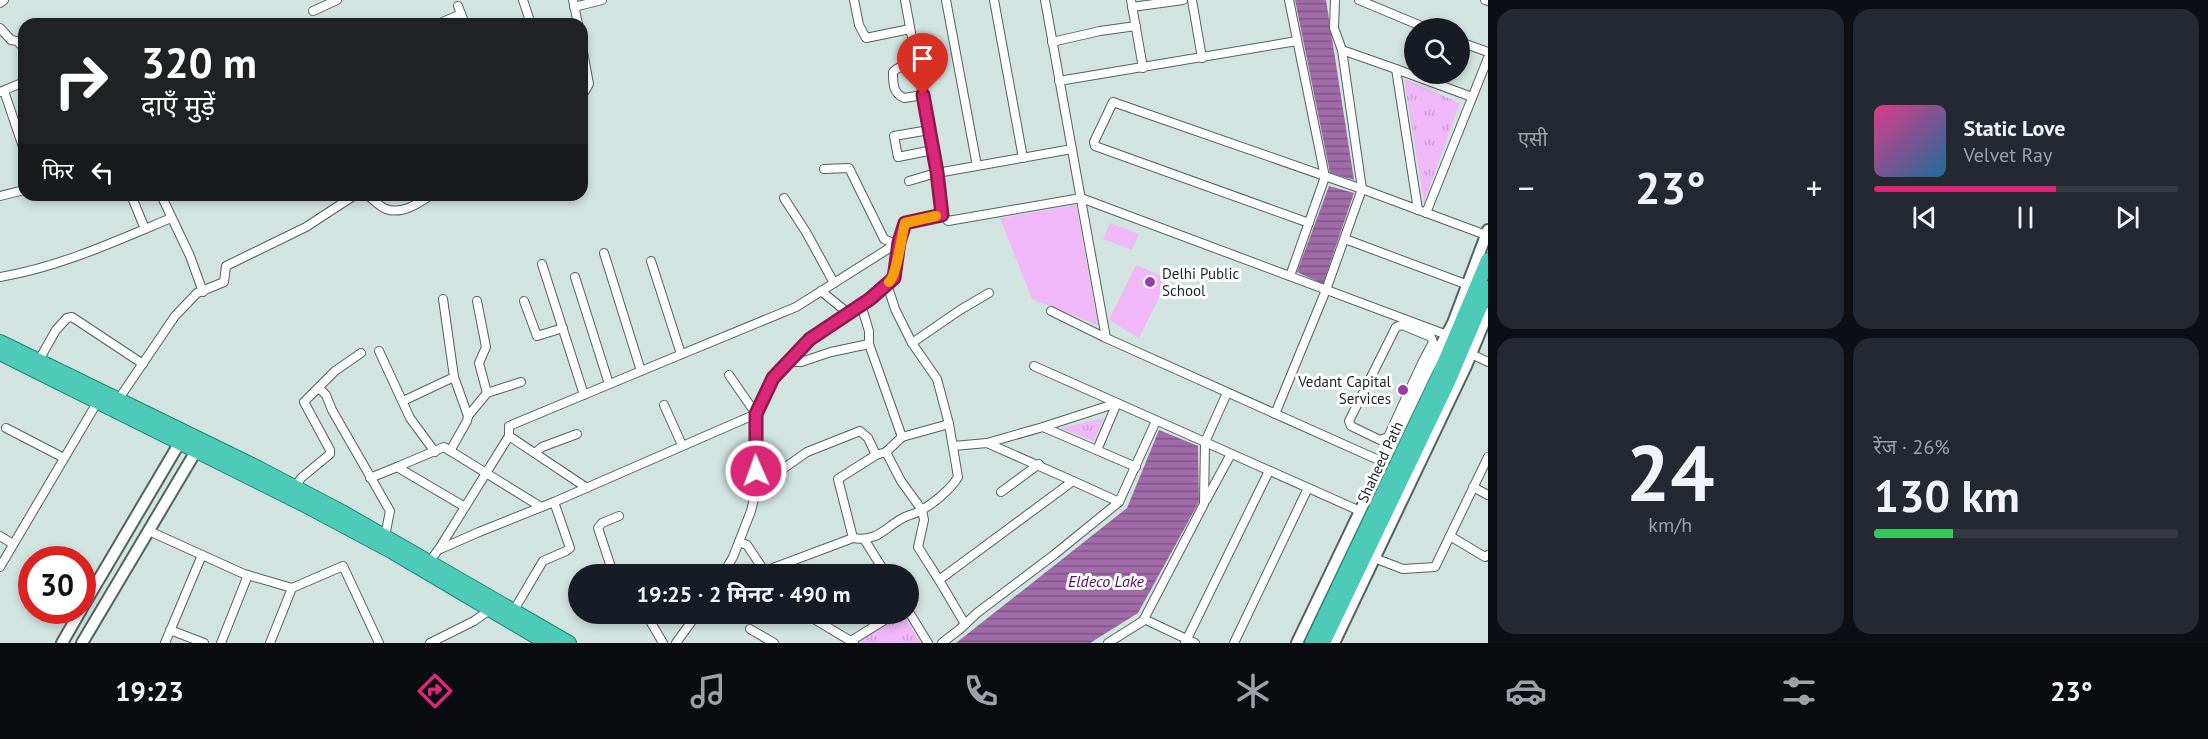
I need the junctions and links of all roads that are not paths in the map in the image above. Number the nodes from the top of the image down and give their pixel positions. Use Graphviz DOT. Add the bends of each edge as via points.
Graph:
graph roads {
  1 [pos="4,0"];
  2 [pos="337,0"];
  3 [pos="523,0"];
  4 [pos="602,0"];
  5 [pos="854,0"];
  6 [pos="905,0"];
  7 [pos="946,0"];
  8 [pos="994,0"];
  9 [pos="1045,0"];
  10 [pos="1183,0"];
  11 [pos="1192,0"];
  12 [pos="1289,0"];
  13 [pos="1335,0"];
  14 [pos="1359,0"];
  15 [pos="0,3"];
  16 [pos="574,3"];
  17 [pos="1131,3"];
  18 [pos="458,6"];
  19 [pos="313,11"];
  20 [pos="462,15"];
  21 [pos="454,18"];
  22 [pos="463,18"];
  23 [pos="529,18"];
  24 [pos="577,18"];
  25 [pos="1404,19"];
  26 [pos="1136,26"];
  27 [pos="0,28"];
  28 [pos="910,29"];
  29 [pos="1297,41"];
  30 [pos="18,42"];
  31 [pos="1052,42"];
  32 [pos="1470,46"];
  33 [pos="1342,50"];
  34 [pos="1488,52"];
  35 [pos="1202,58"];
  36 [pos="1488,58"];
  37 [pos="917,65"];
  38 [pos="1143,68"];
  39 [pos="1396,69"];
  40 [pos="1059,81"];
  41 [pos="18,85"];
  42 [pos="2,92"];
  43 [pos="923,95"];
  44 [pos="1472,97"];
  45 [pos="929,130"];
  46 [pos="18,134"];
  47 [pos="1072,149"];
  48 [pos="933,150"];
  49 [pos="1023,158"];
  50 [pos="977,166"];
  51 [pos="824,169"];
  52 [pos="937,173"];
  53 [pos="1325,177"];
  54 [pos="909,182"];
  55 [pos="1362,189"];
  56 [pos="18,192"];
  57 [pos="0,196"];
  58 [pos="784,198"];
  59 [pos="1081,198"];
  60 [pos="133,201"];
  61 [pos="164,201"];
  62 [pos="344,201"];
  63 [pos="375,201"];
  64 [pos="423,201"];
  65 [pos="1422,212"];
  66 [pos="942,215"];
  67 [pos="171,218"];
  68 [pos="1309,223"];
  69 [pos="145,229"];
  70 [pos="1487,233"];
  71 [pos="1345,239"];
  72 [pos="899,242"];
  73 [pos="604,253"];
  74 [pos="1488,260"];
  75 [pos="651,261"];
  76 [pos="542,264"];
  77 [pos="1290,276"];
  78 [pos="0,277"];
  79 [pos="575,277"];
  80 [pos="834,283"];
  81 [pos="887,284"];
  82 [pos="1468,285"];
  83 [pos="1488,288"];
  84 [pos="1326,290"];
  85 [pos="821,291"];
  86 [pos="203,292"];
  87 [pos="989,293"];
  88 [pos="443,299"];
  89 [pos="477,301"];
  90 [pos="524,301"];
  91 [pos="861,305"];
  92 [pos="1051,310"];
  93 [pos="848,313"];
  94 [pos="1488,313"];
  95 [pos="563,328"];
  96 [pos="1447,335"];
  97 [pos="1106,338"];
  98 [pos="0,342"];
  99 [pos="912,343"];
  100 [pos="868,344"];
  101 [pos="379,351"];
  102 [pos="0,352"];
  103 [pos="361,353"];
  104 [pos="681,354"];
  105 [pos="1471,354"];
  106 [pos="39,360"];
  107 [pos="788,362"];
  108 [pos="1488,362"];
  109 [pos="142,364"];
  110 [pos="1426,365"];
  111 [pos="1034,366"];
  112 [pos="641,371"];
  113 [pos="729,375"];
  114 [pos="454,377"];
  115 [pos="521,382"];
  116 [pos="609,384"];
  117 [pos="319,388"];
  118 [pos="487,393"];
  119 [pos="1227,393"];
  120 [pos="584,395"];
  121 [pos="118,400"];
  122 [pos="98,401"];
  123 [pos="403,401"];
  124 [pos="1117,403"];
  125 [pos="664,405"];
  126 [pos="1405,409"];
  127 [pos="756,414"];
  128 [pos="1275,414"];
  129 [pos="468,416"];
  130 [pos="1156,420"];
  131 [pos="949,424"];
  132 [pos="6,428"];
  133 [pos="1043,428"];
  134 [pos="577,434"];
  135 [pos="509,436"];
  136 [pos="183,437"];
  137 [pos="902,437"];
  138 [pos="1206,442"];
  139 [pos="987,443"];
  140 [pos="200,445"];
  141 [pos="682,446"];
  142 [pos="953,446"];
  143 [pos="1097,450"];
  144 [pos="450,451"];
  145 [pos="435,452"];
  146 [pos="886,452"];
  147 [pos="535,453"];
  148 [pos="1231,454"];
  149 [pos="876,455"];
  150 [pos="1488,457"];
  151 [pos="64,458"];
  152 [pos="1383,462"];
  153 [pos="1039,464"];
  154 [pos="397,467"];
  155 [pos="1136,467"];
  156 [pos="1269,471"];
  157 [pos="487,472"];
  158 [pos="370,478"];
  159 [pos="1073,481"];
  160 [pos="757,487"];
  161 [pos="295,488"];
  162 [pos="586,488"];
  163 [pos="1308,488"];
  164 [pos="1473,488"];
  165 [pos="1001,492"];
  166 [pos="1488,495"];
  167 [pos="554,502"];
  168 [pos="1119,502"];
  169 [pos="1204,504"];
  170 [pos="465,507"];
  171 [pos="541,507"];
  172 [pos="922,510"];
  173 [pos="1360,511"];
  174 [pos="619,516"];
  175 [pos="149,531"];
  176 [pos="0,536"];
  177 [pos="385,536"];
  178 [pos="1450,536"];
  179 [pos="853,538"];
  180 [pos="864,539"];
  181 [pos="739,542"];
  182 [pos="13,544"];
  183 [pos="202,555"];
  184 [pos="1488,555"];
  185 [pos="434,556"];
  186 [pos="1374,558"];
  187 [pos="610,564"];
  188 [pos="728,564"];
  189 [pos="756,564"];
  190 [pos="785,564"];
  191 [pos="877,564"];
  192 [pos="0,567"];
  193 [pos="248,575"];
  194 [pos="939,580"];
  195 [pos="96,585"];
  196 [pos="292,588"];
  197 [pos="494,605"];
  198 [pos="514,610"];
  199 [pos="1144,618"];
  200 [pos="73,624"];
  201 [pos="652,624"];
  202 [pos="690,624"];
  203 [pos="822,624"];
  204 [pos="879,624"];
  205 [pos="916,624"];
  206 [pos="965,624"];
  207 [pos="750,629"];
  208 [pos="170,630"];
  209 [pos="449,634"];
  210 [pos="852,642"];
  211 [pos="1189,642"];
  212 [pos="62,643"];
  213 [pos="83,643"];
  214 [pos="165,643"];
  215 [pos="204,643"];
  216 [pos="221,643"];
  217 [pos="270,643"];
  218 [pos="379,643"];
  219 [pos="430,643"];
  220 [pos="453,643"];
  221 [pos="547,643"];
  222 [pos="569,643"];
  223 [pos="663,643"];
  224 [pos="676,643"];
  225 [pos="774,643"];
  226 [pos="928,643"];
  227 [pos="942,643"];
  228 [pos="1108,643"];
  229 [pos="1234,643"];
  230 [pos="1297,643"];
  231 [pos="1312,643"];
  232 [pos="1323,643"];
  233 [pos="1334,643"];
  1 -- 15 [label="street"];
  2 -- 19 [label="street"];
  3 -- 23 [label="street"];
  4 -- 16 [label="street"];
  5 -- 28 [label="street" via="866,38"];
  6 -- 28 [label="street"];
  7 -- 50 [label="street"];
  8 -- 49 [label="street"];
  9 -- 31 [label="street"];
  10 -- 17 [label="street"];
  11 -- 35 [label="street"];
  12 -- 29 [label="street"];
  13 -- 33 [label="street" via="1334,27"];
  14 -- 25 [label="street"];
  16 -- 24 [label="street"];
  17 -- 26 [label="street"];
  18 -- 20 [label="street"];
  20 -- 21 [label="street"];
  20 -- 22 [label="street"];
  26 -- 31 [label="street"];
  26 -- 38 [label="street"];
  27 -- 30 [label="street" via="10,40"];
  28 -- 37 [label="street"];
  29 -- 35 [label="street"];
  29 -- 53 [label="street"];
  31 -- 40 [label="street"];
  32 -- 34 [label="street"];
  33 -- 39 [label="street"];
  33 -- 55 [label="street"];
  35 -- 38 [label="street"];
  36 -- 44 [label="street"];
  37 -- 43 [label="street"];
  37 -- 43 [label="street" via="895,70 894,87 904,98"];
  38 -- 40 [label="street"];
  39 -- 44 [label="street"];
  39 -- 65 [label="street"];
  40 -- 47 [label="street"];
  41 -- 42 [label="street"];
  42 -- 46 [label="street"];
  43 -- 45 [label="street"];
  44 -- 65 [label="street"];
  45 -- 48 [label="street"];
  45 -- 48 [label="street" via="894,136 898,157"];
  47 -- 49 [label="street"];
  47 -- 59 [label="street"];
  48 -- 52 [label="street"];
  49 -- 50 [label="street"];
  50 -- 52 [label="street"];
  51 -- 72 [label="street" via="849,168 884,239"];
  52 -- 54 [label="street"];
  52 -- 66 [label="street"];
  53 -- 55 [label="street"];
  53 -- 68 [label="street"];
  53 -- 68 [label="street" via="1113,102 1094,142 1095,146"];
  55 -- 65 [label="street"];
  55 -- 71 [label="street"];
  56 -- 57 [label="street"];
  58 -- 80 [label="street"];
  59 -- 66 [label="street" via="948,221"];
  59 -- 77 [label="street"];
  59 -- 97 [label="street"];
  60 -- 69 [label="street"];
  61 -- 67 [label="street"];
  62 -- 86 [label="street" via="306,226 226,266 224,282"];
  63 -- 64 [label="street" via="385,209 398,211"];
  65 -- 70 [label="street"];
  66 -- 72 [label="street" via="905,223"];
  67 -- 69 [label="street"];
  67 -- 86 [label="street"];
  68 -- 77 [label="street"];
  69 -- 78 [label="street" via="58,263"];
  70 -- 82 [label="street"];
  71 -- 82 [label="street"];
  71 -- 84 [label="street"];
  72 -- 80 [label="street"];
  72 -- 81 [label="street" via="894,278"];
  73 -- 112 [label="street"];
  74 -- 231 [label="highway, Shaheed Path" via="1440,376"];
  75 -- 104 [label="street"];
  76 -- 95 [label="street"];
  77 -- 84 [label="street"];
  79 -- 116 [label="street"];
  80 -- 85 [label="street"];
  81 -- 91 [label="street"];
  81 -- 99 [label="street"];
  82 -- 96 [label="street"];
  83 -- 232 [label="highway, Shaheed Path" via="1448,382"];
  84 -- 96 [label="street"];
  84 -- 128 [label="street"];
  85 -- 93 [label="street"];
  85 -- 104 [label="street" via="796,307"];
  86 -- 109 [label="street" via="175,316"];
  87 -- 99 [label="street"];
  88 -- 114 [label="street"];
  89 -- 118 [label="street" via="486,347 479,363"];
  90 -- 95 [label="street" via="537,336"];
  91 -- 93 [label="street"];
  91 -- 100 [label="street" via="869,331"];
  92 -- 97 [label="street"];
  93 -- 107 [label="street" via="810,339"];
  94 -- 105 [label="street"];
  95 -- 120 [label="street"];
  96 -- 110 [label="street"];
  97 -- 119 [label="street"];
  98 -- 106 [label="highway"];
  99 -- 131 [label="street" via="938,379"];
  100 -- 107 [label="street"];
  100 -- 137 [label="street"];
  101 -- 123 [label="street"];
  102 -- 122 [label="highway"];
  103 -- 117 [label="street"];
  104 -- 112 [label="street"];
  105 -- 108 [label="street"];
  105 -- 186 [label="street"];
  106 -- 109 [label="street" via="56,330 72,317"];
  106 -- 121 [label="highway"];
  107 -- 127 [label="street" via="773,378"];
  109 -- 121 [label="street"];
  110 -- 126 [label="street"];
  110 -- 126 [label="street" via="1431,337 1402,325 1396,327 1349,421 1351,426 1380,440 1388,437"];
  111 -- 124 [label="street"];
  112 -- 116 [label="street"];
  113 -- 127 [label="street"];
  114 -- 123 [label="street"];
  114 -- 129 [label="street"];
  115 -- 118 [label="street"];
  116 -- 120 [label="street"];
  117 -- 158 [label="street"];
  117 -- 161 [label="street" via="304,402 330,454"];
  118 -- 129 [label="street"];
  119 -- 128 [label="street"];
  119 -- 138 [label="street"];
  120 -- 135 [label="street" via="509,426"];
  121 -- 136 [label="highway"];
  122 -- 136 [label="highway"];
  122 -- 151 [label="street"];
  123 -- 145 [label="street" via="410,418"];
  124 -- 130 [label="street"];
  124 -- 133 [label="street"];
  124 -- 143 [label="street"];
  125 -- 141 [label="street"];
  126 -- 152 [label="street"];
  127 -- 141 [label="street"];
  127 -- 160 [label="street"];
  128 -- 152 [label="street"];
  129 -- 144 [label="street"];
  130 -- 138 [label="street"];
  130 -- 155 [label="street"];
  131 -- 137 [label="street"];
  131 -- 142 [label="street"];
  132 -- 151 [label="street"];
  133 -- 139 [label="street"];
  133 -- 143 [label="street"];
  134 -- 147 [label="street"];
  135 -- 147 [label="street"];
  135 -- 157 [label="street"];
  136 -- 140 [label="highway"];
  136 -- 195 [label="street"];
  137 -- 146 [label="street"];
  138 -- 148 [label="street"];
  138 -- 169 [label="street"];
  139 -- 142 [label="street"];
  139 -- 153 [label="street"];
  140 -- 161 [label="highway"];
  140 -- 175 [label="street"];
  140 -- 197 [label="highway"];
  141 -- 162 [label="street"];
  142 -- 172 [label="street" via="958,477"];
  143 -- 155 [label="street"];
  144 -- 145 [label="street" via="444,447"];
  144 -- 157 [label="street"];
  145 -- 154 [label="street"];
  146 -- 149 [label="street"];
  146 -- 172 [label="street"];
  147 -- 162 [label="street"];
  148 -- 156 [label="street"];
  148 -- 169 [label="street"];
  149 -- 160 [label="street" via="860,431 807,452"];
  149 -- 179 [label="street" via="838,479"];
  150 -- 164 [label="street"];
  151 -- 182 [label="street"];
  152 -- 173 [label="street"];
  153 -- 159 [label="street"];
  153 -- 165 [label="street"];
  154 -- 158 [label="street"];
  154 -- 170 [label="street"];
  155 -- 168 [label="street"];
  156 -- 163 [label="street"];
  156 -- 211 [label="street"];
  157 -- 170 [label="street"];
  157 -- 171 [label="street"];
  158 -- 177 [label="street" via="390,511"];
  159 -- 168 [label="street"];
  159 -- 194 [label="street"];
  160 -- 181 [label="street"];
  161 -- 177 [label="highway"];
  162 -- 167 [label="street"];
  163 -- 173 [label="street"];
  163 -- 229 [label="street"];
  164 -- 166 [label="street"];
  164 -- 178 [label="street"];
  167 -- 171 [label="street"];
  167 -- 198 [label="street" via="570,548 543,561"];
  168 -- 206 [label="street"];
  169 -- 199 [label="street"];
  170 -- 185 [label="street"];
  171 -- 185 [label="street"];
  172 -- 180 [label="street"];
  172 -- 194 [label="street" via="924,520 918,547"];
  173 -- 230 [label="street"];
  174 -- 187 [label="street" via="598,528"];
  175 -- 183 [label="street"];
  175 -- 213 [label="street"];
  176 -- 182 [label="street"];
  177 -- 185 [label="highway"];
  178 -- 184 [label="street" via="1485,557"];
  178 -- 186 [label="street" via="1435,567 1403,569"];
  179 -- 180 [label="street"];
  179 -- 190 [label="street"];
  180 -- 191 [label="street"];
  181 -- 188 [label="street"];
  181 -- 189 [label="street" via="747,545"];
  182 -- 192 [label="street"];
  183 -- 193 [label="street"];
  183 -- 208 [label="street"];
  185 -- 197 [label="highway"];
  186 -- 233 [label="street"];
  193 -- 196 [label="street"];
  193 -- 216 [label="street"];
  194 -- 206 [label="street"];
  196 -- 217 [label="street"];
  196 -- 218 [label="street" via="344,566"];
  197 -- 198 [label="highway"];
  197 -- 209 [label="street"];
  197 -- 221 [label="highway"];
  198 -- 222 [label="highway"];
  199 -- 211 [label="street"];
  199 -- 228 [label="street"];
  200 -- 212 [label="street"];
  201 -- 223 [label="street"];
  202 -- 224 [label="street"];
  203 -- 210 [label="street"];
  204 -- 210 [label="street"];
  205 -- 226 [label="street"];
  206 -- 227 [label="street"];
  207 -- 225 [label="street"];
  208 -- 214 [label="street"];
  208 -- 215 [label="street"];
  209 -- 219 [label="street"];
  209 -- 220 [label="street"];
}
